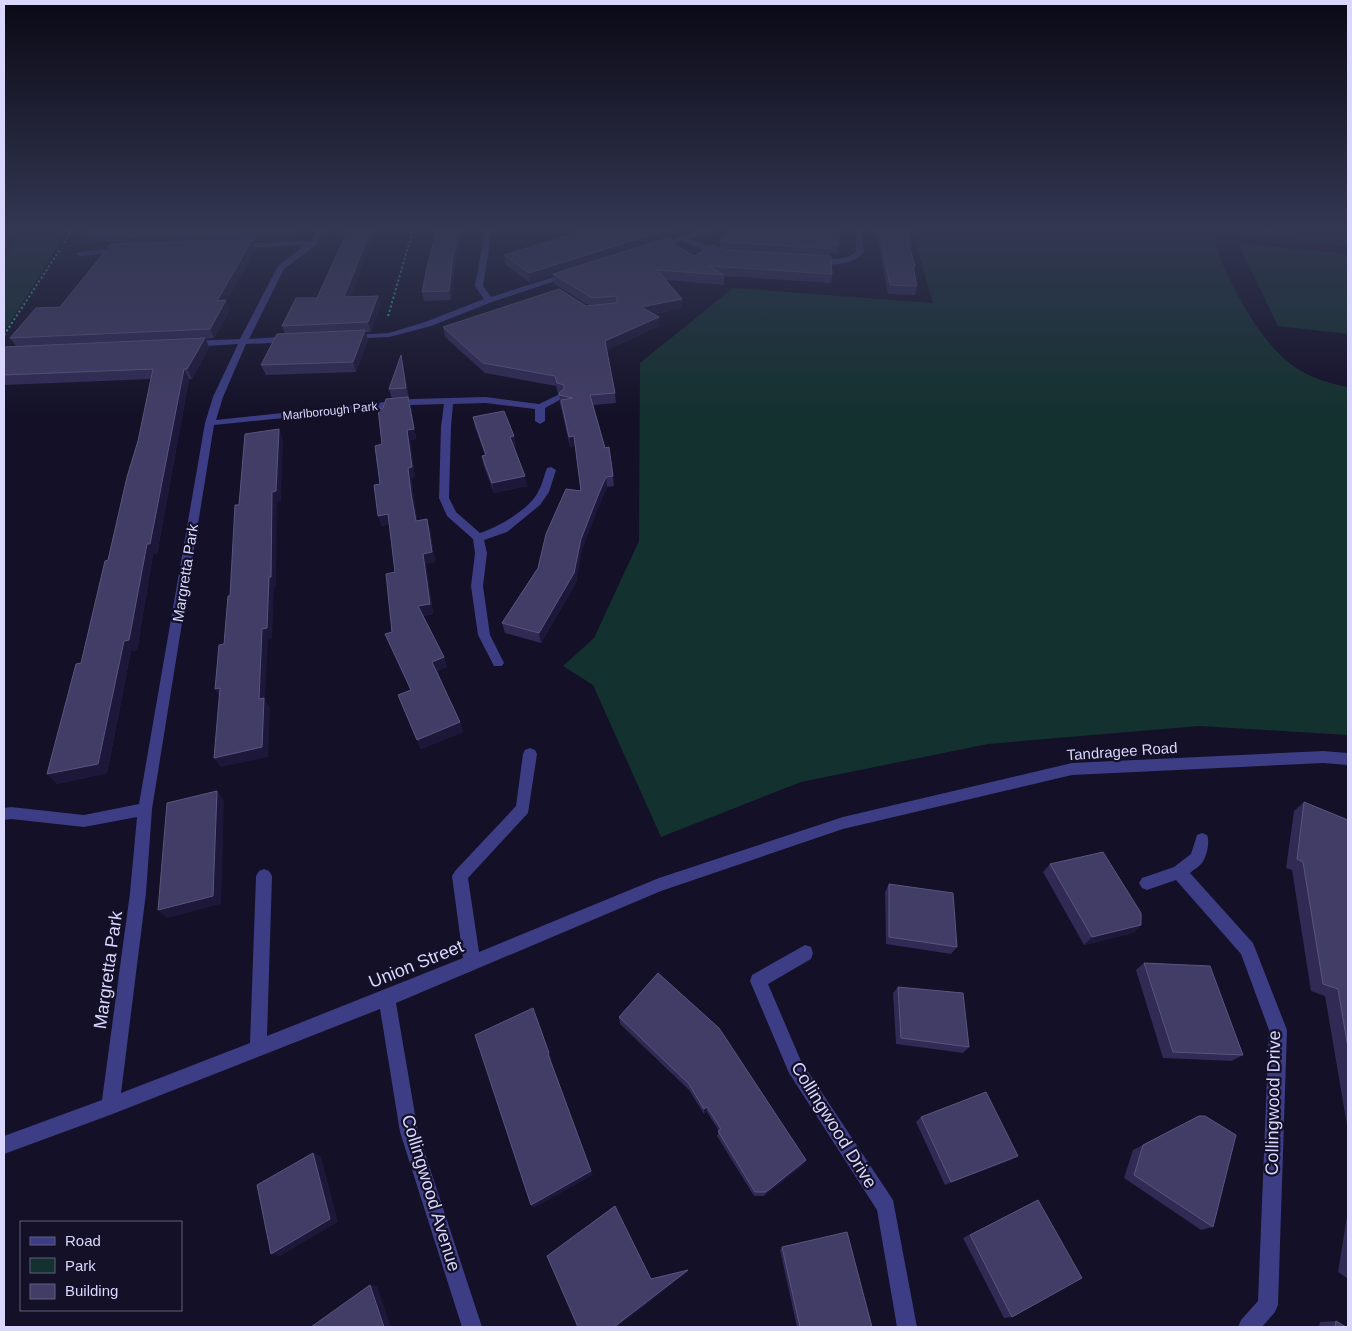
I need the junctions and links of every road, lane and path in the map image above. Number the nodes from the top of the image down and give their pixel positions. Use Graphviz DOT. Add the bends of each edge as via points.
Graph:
graph roads {
  1 [pos="33,292"];
  2 [pos="269,292"];
  3 [pos="395,292"];
  4 [pos="483,292"];
  5 [pos="513,292"];
  6 [pos="489,300"];
  7 [pos="4,335"];
  8 [pos="382,336"];
  9 [pos="345,337"];
  10 [pos="299,339"];
  11 [pos="243,342"];
  12 [pos="183,344"];
  13 [pos="560,396"];
  14 [pos="449,402"];
  15 [pos="540,408"];
  16 [pos="540,421"];
  17 [pos="210,423"];
  18 [pos="551,470"];
  19 [pos="478,538"];
  20 [pos="498,663"];
  21 [pos="530,754"];
  22 [pos="1348,759"];
  23 [pos="145,809"];
  24 [pos="4,814"];
  25 [pos="843,823"];
  26 [pos="1202,840"];
  27 [pos="1179,872"];
  28 [pos="264,876"];
  29 [pos="1147,883"];
  30 [pos="805,953"];
  31 [pos="472,963"];
  32 [pos="387,998"];
  33 [pos="258,1048"];
  34 [pos="110,1106"];
  35 [pos="4,1145"];
  36 [pos="472,1327"];
  37 [pos="907,1327"];
  38 [pos="1248,1327"];
  1 -- 7 [label="path"];
  2 -- 11 [label="street, Margretta Park"];
  3 -- 8 [label="path"];
  4 -- 6 [label="street"];
  5 -- 6 [label="street"];
  6 -- 8 [label="street" via="428,324"];
  8 -- 9 [label="street"];
  10 -- 11 [label="street"];
  11 -- 12 [label="street"];
  11 -- 17 [label="street, Margretta Park"];
  13 -- 15 [label="street"];
  14 -- 15 [label="street, Marlborough Park" via="486,400"];
  14 -- 17 [label="street, Marlborough Park" via="413,402"];
  14 -- 19 [label="street" via="444,498 451,514"];
  15 -- 16 [label="street"];
  17 -- 23 [label="street, Margretta Park"];
  18 -- 19 [label="street" via="544,492 536,503 503,529"];
  19 -- 20 [label="street" via="481,554 477,586 484,635"];
  21 -- 31 [label="street" via="523,809 460,876"];
  22 -- 25 [label="street, Tandragee Road" via="1323,757 1072,769"];
  23 -- 24 [label="street" via="84,821"];
  23 -- 34 [label="street, Margretta Park" via="138,893"];
  25 -- 31 [label="street, Union Street" via="659,884"];
  26 -- 27 [label="street" via="1197,858"];
  27 -- 29 [label="street"];
  27 -- 38 [label="street, Collingwood Drive" via="1247,949 1278,1030 1268,1306"];
  28 -- 33 [label="street"];
  30 -- 37 [label="street, Collingwood Drive" via="758,981 795,1067 886,1207"];
  31 -- 32 [label="street, Union Street"];
  32 -- 33 [label="street, Union Street"];
  32 -- 36 [label="street, Collingwood Avenue" via="409,1132"];
  33 -- 34 [label="street, Union Street"];
  34 -- 35 [label="street, Union Street"];
}
